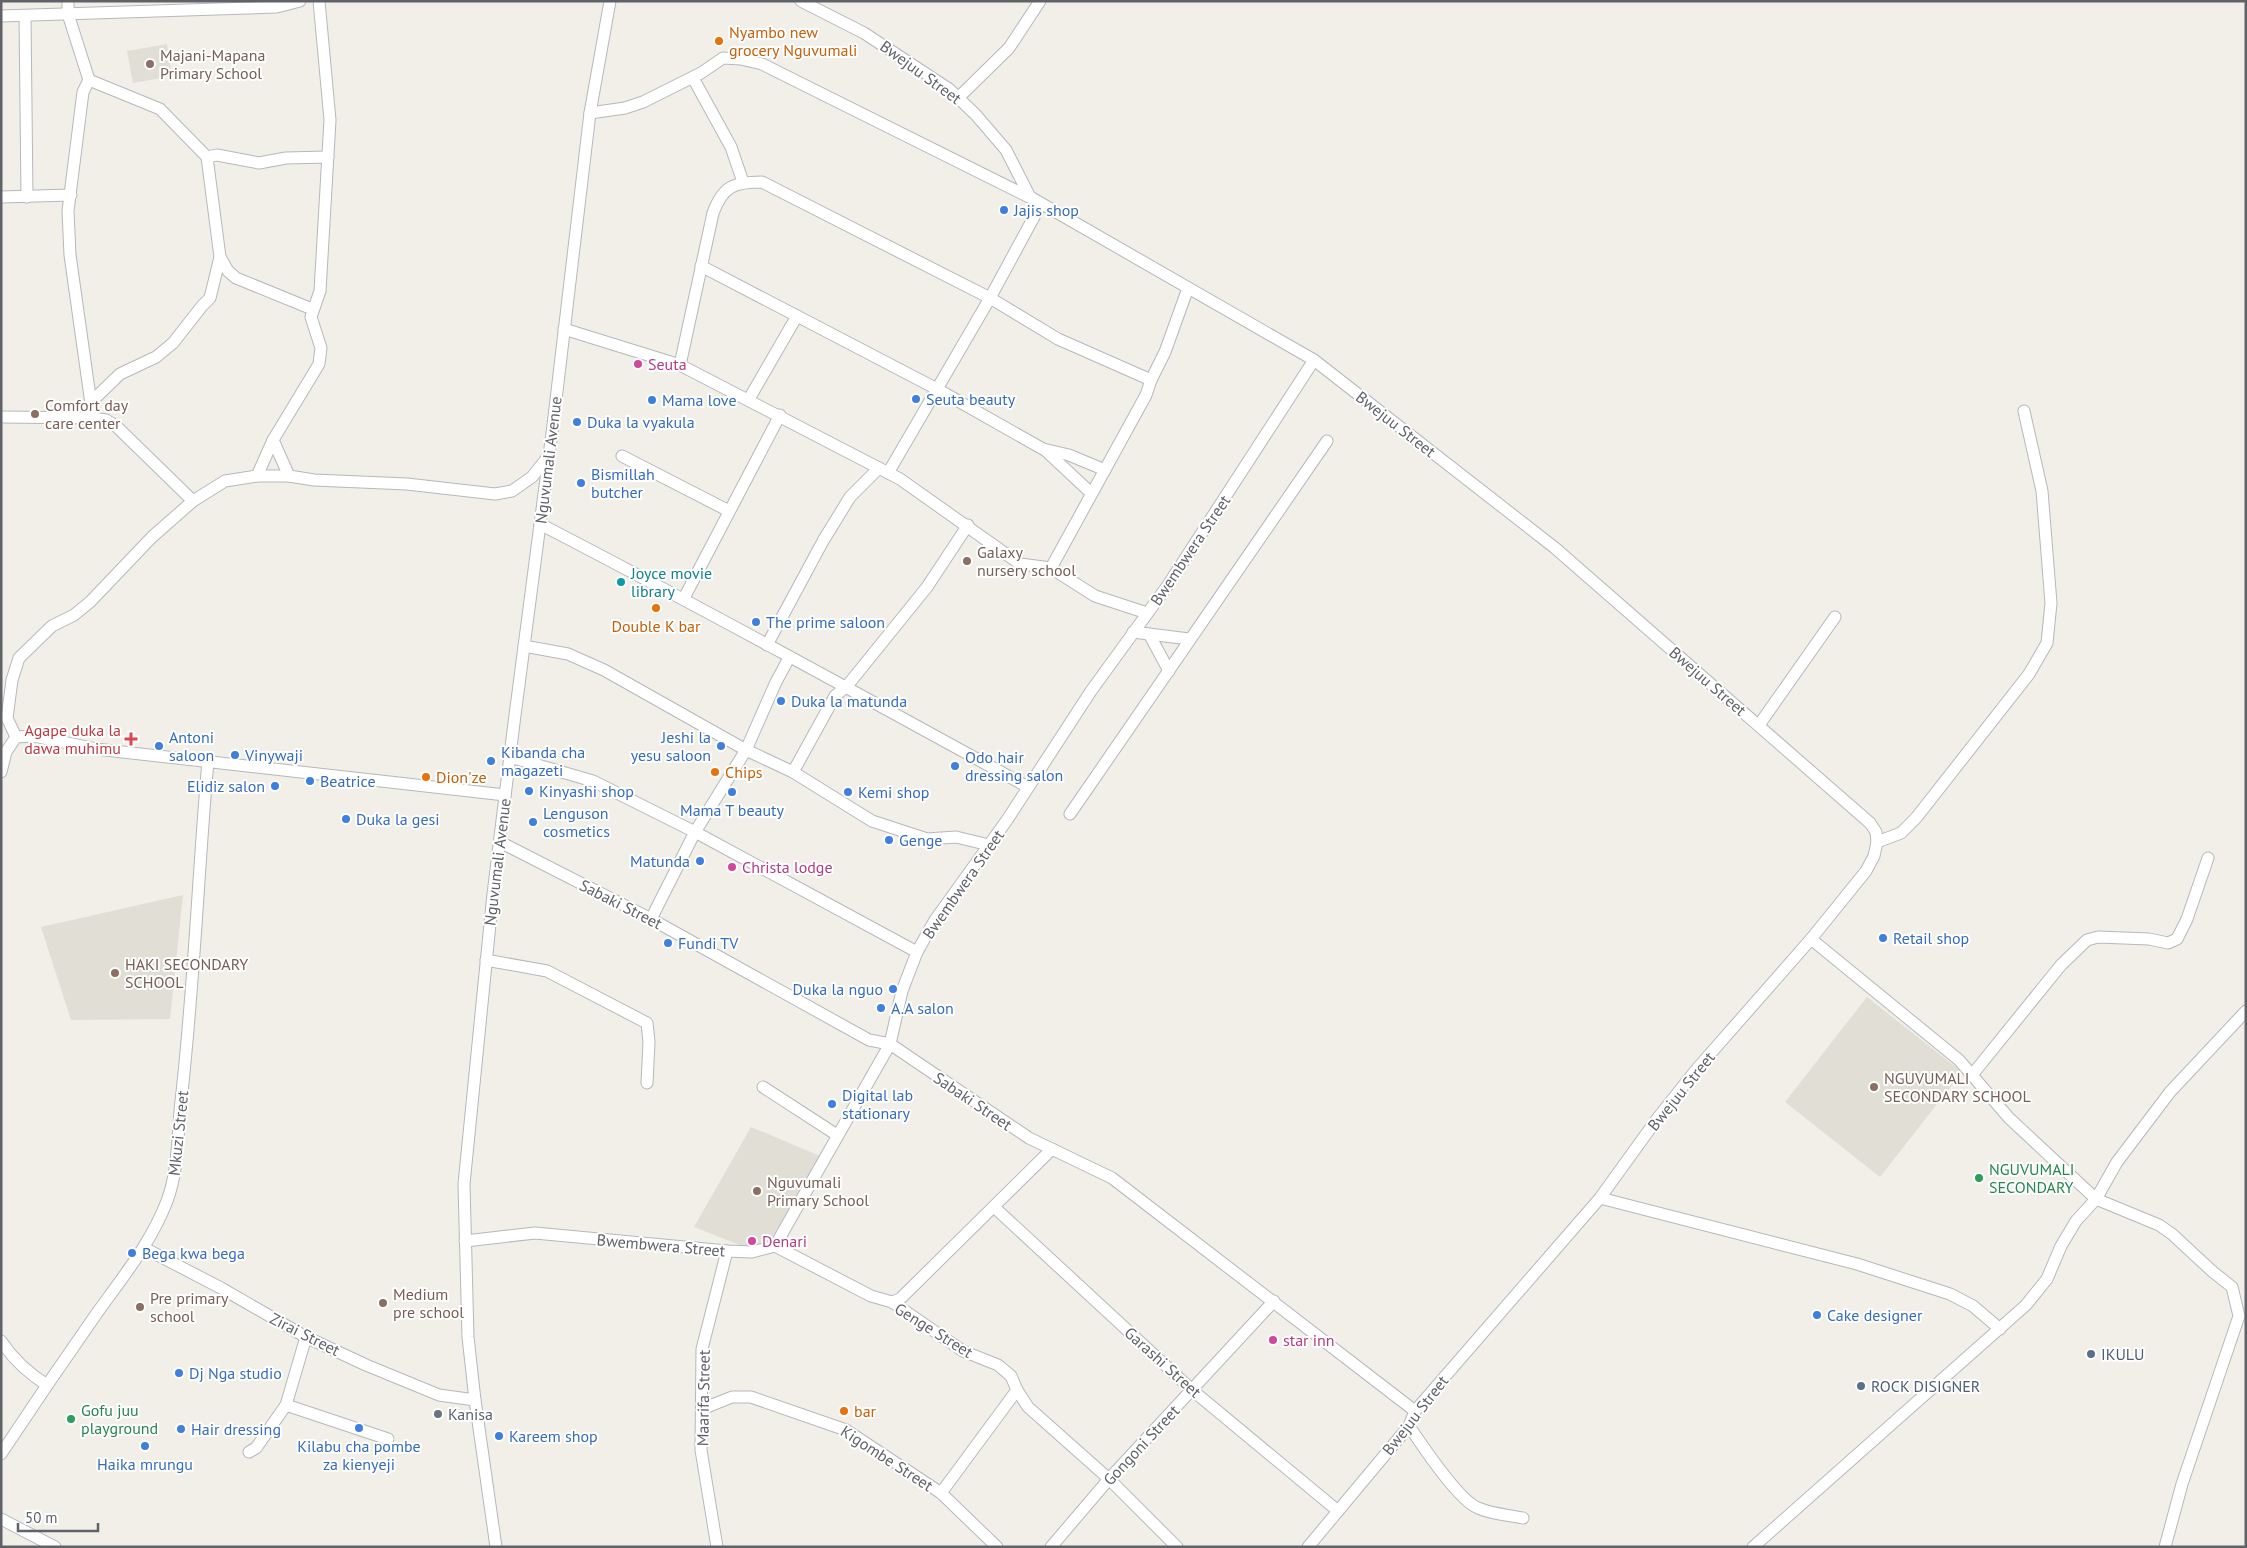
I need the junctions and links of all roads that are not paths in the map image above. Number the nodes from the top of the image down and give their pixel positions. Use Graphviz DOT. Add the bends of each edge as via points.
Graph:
graph roads {
  1 [pos="68,1"];
  2 [pos="300,1"];
  3 [pos="320,1"];
  4 [pos="610,1"];
  5 [pos="1040,1"];
  6 [pos="803,2"];
  7 [pos="68,14"];
  8 [pos="1,16"];
  9 [pos="26,16"];
  10 [pos="693,78"];
  11 [pos="88,80"];
  12 [pos="958,98"];
  13 [pos="590,114"];
  14 [pos="207,157"];
  15 [pos="328,158"];
  16 [pos="743,182"];
  17 [pos="71,195"];
  18 [pos="27,196"];
  19 [pos="1,197"];
  20 [pos="1030,197"];
  21 [pos="1041,204"];
  22 [pos="220,257"];
  23 [pos="701,266"];
  24 [pos="1188,288"];
  25 [pos="990,298"];
  26 [pos="312,309"];
  27 [pos="797,316"];
  28 [pos="564,328"];
  29 [pos="1314,360"];
  30 [pos="680,365"];
  31 [pos="1151,380"];
  32 [pos="937,389"];
  33 [pos="749,399"];
  34 [pos="91,402"];
  35 [pos="2024,411"];
  36 [pos="780,415"];
  37 [pos="1,417"];
  38 [pos="94,418"];
  39 [pos="274,440"];
  40 [pos="1327,441"];
  41 [pos="1043,449"];
  42 [pos="622,456"];
  43 [pos="549,457"];
  44 [pos="884,470"];
  45 [pos="1105,470"];
  46 [pos="257,476"];
  47 [pos="289,476"];
  48 [pos="1091,493"];
  49 [pos="193,501"];
  50 [pos="729,511"];
  51 [pos="540,524"];
  52 [pos="968,525"];
  53 [pos="1051,568"];
  54 [pos="684,598"];
  55 [pos="1147,613"];
  56 [pos="1835,617"];
  57 [pos="1133,632"];
  58 [pos="1149,634"];
  59 [pos="1189,639"];
  60 [pos="767,644"];
  61 [pos="524,646"];
  62 [pos="790,658"];
  63 [pos="1169,671"];
  64 [pos="847,686"];
  65 [pos="1,707"];
  66 [pos="7,718"];
  67 [pos="1759,725"];
  68 [pos="16,737"];
  69 [pos="746,750"];
  70 [pos="510,757"];
  71 [pos="208,761"];
  72 [pos="1,772"];
  73 [pos="793,772"];
  74 [pos="1028,786"];
  75 [pos="505,795"];
  76 [pos="1070,814"];
  77 [pos="695,832"];
  78 [pos="500,842"];
  79 [pos="1877,842"];
  80 [pos="989,845"];
  81 [pos="2208,858"];
  82 [pos="651,919"];
  83 [pos="1811,939"];
  84 [pos="917,952"];
  85 [pos="486,960"];
  86 [pos="2246,1011"];
  87 [pos="890,1044"];
  88 [pos="1972,1075"];
  89 [pos="647,1083"];
  90 [pos="763,1087"];
  91 [pos="837,1135"];
  92 [pos="1052,1149"];
  93 [pos="1600,1198"];
  94 [pos="2096,1199"];
  95 [pos="994,1207"];
  96 [pos="466,1241"];
  97 [pos="774,1246"];
  98 [pos="144,1248"];
  99 [pos="727,1251"];
  100 [pos="1274,1301"];
  101 [pos="892,1302"];
  102 [pos="2000,1329"];
  103 [pos="306,1337"];
  104 [pos="1,1341"];
  105 [pos="1,1353"];
  106 [pos="16,1360"];
  107 [pos="47,1385"];
  108 [pos="1016,1390"];
  109 [pos="1192,1390"];
  110 [pos="475,1400"];
  111 [pos="286,1405"];
  112 [pos="702,1410"];
  113 [pos="1415,1411"];
  114 [pos="1409,1426"];
  115 [pos="388,1439"];
  116 [pos="249,1452"];
  117 [pos="1,1454"];
  118 [pos="1109,1479"];
  119 [pos="941,1493"];
  120 [pos="1338,1511"];
  121 [pos="1523,1518"];
  122 [pos="1,1519"];
  123 [pos="55,1547"];
  124 [pos="496,1547"];
  125 [pos="717,1547"];
  126 [pos="997,1547"];
  127 [pos="1051,1547"];
  128 [pos="1177,1547"];
  129 [pos="1308,1547"];
  130 [pos="1753,1547"];
  131 [pos="2164,1547"];
  1 -- 7 [label="street"];
  2 -- 7 [label="street" via="277,7"];
  3 -- 15 [label="street" via="330,120"];
  4 -- 13 [label="street, Nguvumali Avenue"];
  5 -- 12 [label="street" via="1009,48"];
  6 -- 12 [label="street, Bwejuu Street" via="864,32 950,89"];
  7 -- 9 [label="street"];
  7 -- 11 [label="street"];
  8 -- 9 [label="street"];
  9 -- 18 [label="street"];
  10 -- 13 [label="street" via="643,102"];
  10 -- 16 [label="street" via="731,147"];
  10 -- 20 [label="street" via="723,58 762,64"];
  11 -- 14 [label="street" via="160,109"];
  11 -- 17 [label="street" via="83,92"];
  12 -- 20 [label="street, Bwejuu Street" via="1006,150"];
  13 -- 28 [label="street, Nguvumali Avenue"];
  14 -- 15 [label="street" via="217,155 259,163 286,158"];
  14 -- 22 [label="street"];
  15 -- 26 [label="street" via="320,291"];
  16 -- 23 [label="street" via="728,188 719,197"];
  16 -- 25 [label="street" via="762,182"];
  17 -- 18 [label="street"];
  17 -- 34 [label="street" via="68,212 70,255"];
  18 -- 19 [label="street"];
  20 -- 21 [label="street, Bwejuu Street"];
  21 -- 24 [label="street, Bwejuu Street"];
  21 -- 25 [label="street"];
  22 -- 26 [label="street" via="236,278"];
  22 -- 34 [label="street" via="210,298 173,343 156,357 120,374"];
  23 -- 27 [label="street"];
  23 -- 30 [label="street"];
  24 -- 29 [label="street, Bwejuu Street"];
  24 -- 31 [label="street" via="1165,352"];
  25 -- 31 [label="street" via="1058,338"];
  25 -- 32 [label="street"];
  26 -- 39 [label="street" via="312,327 321,348 319,364"];
  27 -- 32 [label="street"];
  27 -- 33 [label="street"];
  28 -- 30 [label="street"];
  28 -- 43 [label="street, Nguvumali Avenue"];
  29 -- 55 [label="street, Bwembwera Street"];
  29 -- 67 [label="street, Bwejuu Street" via="1555,548"];
  30 -- 33 [label="street"];
  31 -- 45 [label="street"];
  32 -- 41 [label="street"];
  32 -- 44 [label="street"];
  33 -- 36 [label="street"];
  34 -- 38 [label="street"];
  35 -- 79 [label="street" via="2042,491 2050,603 2047,643 2029,674 1916,818 1901,833"];
  36 -- 44 [label="street"];
  36 -- 50 [label="street"];
  37 -- 38 [label="street"];
  38 -- 49 [label="street" via="116,426"];
  39 -- 46 [label="street"];
  39 -- 47 [label="street"];
  40 -- 59 [label="street"];
  41 -- 45 [label="street" via="1069,455"];
  41 -- 48 [label="street"];
  42 -- 50 [label="street"];
  43 -- 47 [label="street" via="526,482 512,491 495,494"];
  43 -- 51 [label="street, Nguvumali Avenue"];
  44 -- 52 [label="street"];
  44 -- 60 [label="street" via="850,497"];
  45 -- 48 [label="street"];
  46 -- 47 [label="street"];
  46 -- 49 [label="street" via="225,481"];
  48 -- 53 [label="street"];
  49 -- 66 [label="street" via="152,536 90,602 52,626 19,658 12,680"];
  50 -- 54 [label="street"];
  51 -- 54 [label="street"];
  51 -- 61 [label="street, Nguvumali Avenue"];
  52 -- 53 [label="street" via="1020,564"];
  52 -- 64 [label="street" via="911,608"];
  53 -- 55 [label="street" via="1095,596"];
  54 -- 60 [label="street"];
  55 -- 57 [label="street, Bwembwera Street"];
  56 -- 67 [label="street"];
  57 -- 58 [label="street"];
  57 -- 74 [label="street, Bwembwera Street"];
  58 -- 59 [label="street"];
  58 -- 63 [label="street"];
  59 -- 63 [label="street"];
  60 -- 62 [label="street"];
  61 -- 69 [label="street" via="568,654 604,670"];
  61 -- 70 [label="street, Nguvumali Avenue"];
  62 -- 64 [label="street"];
  62 -- 69 [label="street"];
  63 -- 76 [label="street"];
  64 -- 73 [label="street" via="836,696"];
  64 -- 74 [label="street"];
  65 -- 66 [label="street"];
  66 -- 68 [label="street"];
  67 -- 79 [label="street, Bwejuu Street" via="1870,823 1876,832"];
  68 -- 71 [label="street" via="34,736 96,749"];
  68 -- 72 [label="street" via="6,752"];
  69 -- 73 [label="street"];
  69 -- 77 [label="street"];
  70 -- 75 [label="street, Nguvumali Avenue"];
  70 -- 77 [label="street" via="594,781"];
  71 -- 75 [label="street"];
  71 -- 98 [label="street, Mkuzi Street" via="175,1175"];
  73 -- 80 [label="street" via="872,821 927,839 956,838"];
  74 -- 80 [label="street, Bwembwera Street"];
  75 -- 78 [label="street, Nguvumali Avenue"];
  77 -- 82 [label="street"];
  77 -- 84 [label="street"];
  78 -- 82 [label="street, Sabaki Street"];
  78 -- 85 [label="street, Nguvumali Avenue"];
  79 -- 83 [label="street, Bwejuu Street" via="1866,871"];
  80 -- 84 [label="street, Bwembwera Street" via="935,920"];
  81 -- 88 [label="street" via="2187,919 2176,940 2168,943 2098,937 2087,940 2061,966"];
  82 -- 87 [label="street, Sabaki Street" via="869,1040"];
  83 -- 88 [label="street" via="1959,1060"];
  83 -- 93 [label="street, Bwejuu Street" via="1696,1070"];
  84 -- 87 [label="street, Bwembwera Street" via="902,991"];
  85 -- 89 [label="street" via="547,971 647,1023"];
  85 -- 96 [label="street, Nguvumali Avenue" via="464,1184"];
  86 -- 94 [label="street" via="2170,1092 2117,1162"];
  87 -- 91 [label="street, Bwembwera Street"];
  87 -- 92 [label="street, Sabaki Street" via="1029,1138"];
  88 -- 94 [label="street" via="2009,1118"];
  90 -- 91 [label="street"];
  91 -- 97 [label="street, Bwembwera Street"];
  92 -- 95 [label="street"];
  92 -- 100 [label="street, Sabaki Street" via="1112,1178"];
  93 -- 102 [label="street" via="1858,1264 1950,1294 1973,1306"];
  93 -- 113 [label="street, Bwejuu Street"];
  94 -- 102 [label="street" via="2076,1221 2047,1279 2026,1305"];
  94 -- 131 [label="street" via="2159,1225 2172,1234 2232,1287 2238,1302 2240,1316 2182,1484"];
  95 -- 101 [label="street" via="900,1299"];
  95 -- 109 [label="street, Garashi Street"];
  96 -- 99 [label="street, Bwembwera Street" via="536,1233"];
  96 -- 110 [label="street, Nguvumali Avenue" via="468,1337"];
  97 -- 99 [label="street, Bwembwera Street" via="752,1252"];
  97 -- 101 [label="street, Genge Street" via="871,1296"];
  98 -- 103 [label="street, Zirai Street"];
  98 -- 107 [label="street, Mkuzi Street"];
  99 -- 112 [label="street, Maarifa Street" via="702,1349"];
  100 -- 109 [label="street, Gongoni Street"];
  100 -- 113 [label="street, Sabaki Street"];
  101 -- 108 [label="street, Genge Street" via="963,1351 998,1366 1011,1376"];
  102 -- 130 [label="street"];
  103 -- 110 [label="street, Zirai Street" via="439,1395"];
  103 -- 111 [label="street"];
  104 -- 106 [label="street"];
  105 -- 106 [label="street"];
  106 -- 107 [label="street"];
  107 -- 117 [label="street, Mkuzi Street"];
  108 -- 118 [label="street, Genge Street" via="1028,1407"];
  108 -- 119 [label="street"];
  109 -- 118 [label="street, Gongoni Street"];
  109 -- 120 [label="street, Garashi Street"];
  110 -- 124 [label="street, Nguvumali Avenue"];
  111 -- 115 [label="street"];
  111 -- 116 [label="street" via="256,1448"];
  112 -- 119 [label="street, Kigombe Street" via="732,1397 750,1397 834,1425"];
  112 -- 125 [label="street, Maarifa Street" via="701,1450"];
  113 -- 114 [label="street, Bwejuu Street"];
  114 -- 120 [label="street, Bwejuu Street"];
  114 -- 121 [label="street" via="1432,1462 1470,1503 1477,1508"];
  118 -- 127 [label="street, Gongoni Street"];
  118 -- 128 [label="street, Genge Street"];
  119 -- 126 [label="street, Kigombe Street"];
  120 -- 129 [label="street, Bwejuu Street"];
  122 -- 123 [label="street"];
}
